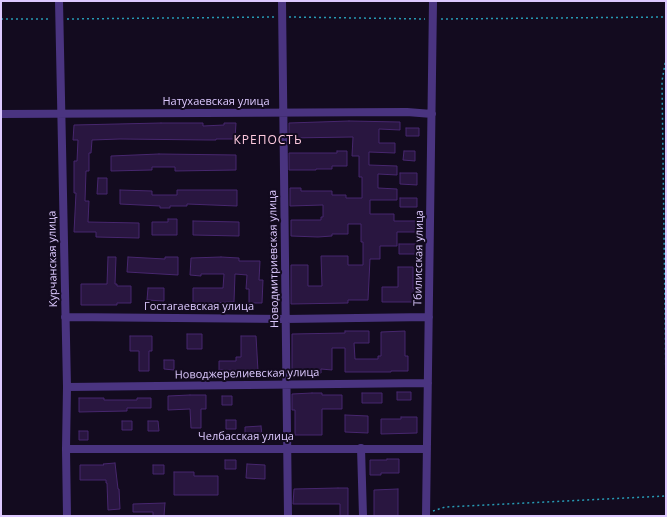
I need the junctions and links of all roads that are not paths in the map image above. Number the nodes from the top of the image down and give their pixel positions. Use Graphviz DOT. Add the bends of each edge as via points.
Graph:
graph roads {
  1 [pos="59,1"];
  2 [pos="282,1"];
  3 [pos="433,1"];
  4 [pos="283,112"];
  5 [pos="1,114"];
  6 [pos="61,114"];
  7 [pos="432,114"];
  8 [pos="65,317"];
  9 [pos="429,317"];
  10 [pos="286,319"];
  11 [pos="428,383"];
  12 [pos="286,385"];
  13 [pos="67,387"];
  14 [pos="287,448"];
  15 [pos="361,448"];
  16 [pos="66,449"];
  17 [pos="427,449"];
  18 [pos="426,515"];
  19 [pos="67,516"];
  20 [pos="288,516"];
  21 [pos="363,516"];
  1 -- 6 [label="street, Курчанская улица"];
  2 -- 4 [label="street, Новодмитриевская улица"];
  3 -- 7 [label="street, Тбилисская улица"];
  4 -- 6 [label="street, Натухаевская улица"];
  4 -- 7 [label="street, Натухаевская улица"];
  4 -- 10 [label="street, Новодмитриевская улица"];
  5 -- 6 [label="street, Натухаевская улица"];
  6 -- 8 [label="street, Курчанская улица"];
  7 -- 9 [label="street, Тбилисская улица"];
  8 -- 10 [label="street, Гостагаевская улица"];
  8 -- 13 [label="street, Курчанская улица"];
  9 -- 10 [label="street, Гостагаевская улица"];
  9 -- 11 [label="street, Тбилисская улица"];
  10 -- 12 [label="street, Новодмитриевская улица"];
  11 -- 12 [label="street, Новоджерелиевская улица"];
  11 -- 17 [label="street, Тбилисская улица"];
  12 -- 13 [label="street, Новоджерелиевская улица"];
  12 -- 14 [label="street, Новодмитриевская улица"];
  13 -- 16 [label="street, Курчанская улица"];
  14 -- 15 [label="street, Челбасская улица"];
  14 -- 16 [label="street, Челбасская улица"];
  14 -- 20 [label="street, Новодмитриевская улица"];
  15 -- 17 [label="street, Челбасская улица"];
  15 -- 21 [label="street"];
  16 -- 19 [label="street, Курчанская улица"];
  17 -- 18 [label="street, Тбилисская улица"];
}
